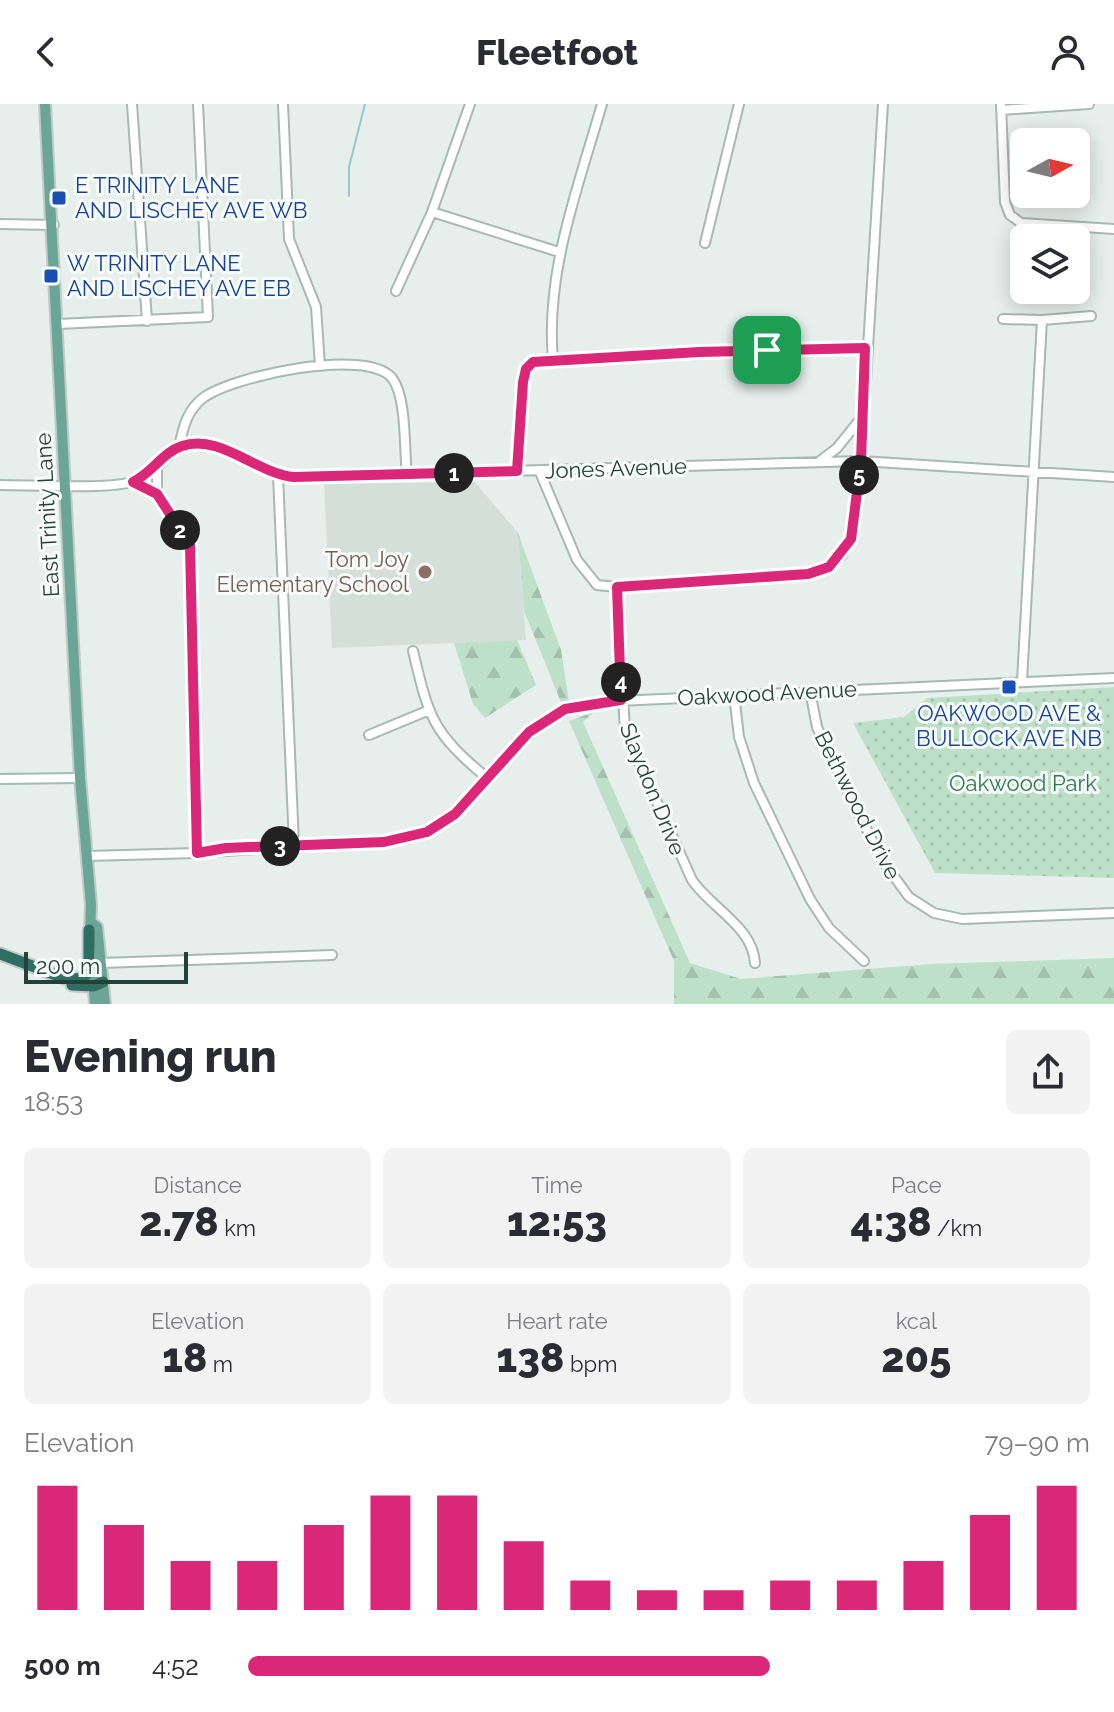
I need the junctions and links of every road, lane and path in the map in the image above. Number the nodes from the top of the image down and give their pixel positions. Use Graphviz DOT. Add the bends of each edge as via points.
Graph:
graph roads {
  1 [pos="45,104"];
  2 [pos="132,104"];
  3 [pos="198,104"];
  4 [pos="283,104"];
  5 [pos="470,104"];
  6 [pos="602,104"];
  7 [pos="739,104"];
  8 [pos="883,104"];
  9 [pos="1089,104"];
  10 [pos="1001,107"];
  11 [pos="432,212"];
  12 [pos="0,224"];
  13 [pos="54,225"];
  14 [pos="1114,229"];
  15 [pos="705,243"];
  16 [pos="559,252"];
  17 [pos="396,291"];
  18 [pos="1091,316"];
  19 [pos="1003,319"];
  20 [pos="1042,320"];
  21 [pos="147,321"];
  22 [pos="58,324"];
  23 [pos="865,348"];
  24 [pos="553,360"];
  25 [pos="320,366"];
  26 [pos="863,416"];
  27 [pos="179,447"];
  28 [pos="820,461"];
  29 [pos="861,461"];
  30 [pos="157,468"];
  31 [pos="539,470"];
  32 [pos="517,471"];
  33 [pos="1034,471"];
  34 [pos="278,475"];
  35 [pos="407,475"];
  36 [pos="1114,477"];
  37 [pos="133,482"];
  38 [pos="65,484"];
  39 [pos="0,485"];
  40 [pos="157,494"];
  41 [pos="617,587"];
  42 [pos="413,651"];
  43 [pos="1114,678"];
  44 [pos="1022,681"];
  45 [pos="810,691"];
  46 [pos="734,694"];
  47 [pos="621,700"];
  48 [pos="427,711"];
  49 [pos="369,735"];
  50 [pos="80,778"];
  51 [pos="487,778"];
  52 [pos="0,779"];
  53 [pos="294,845"];
  54 [pos="197,853"];
  55 [pos="87,856"];
  56 [pos="1114,913"];
  57 [pos="91,926"];
  58 [pos="332,955"];
  59 [pos="0,957"];
  60 [pos="864,961"];
  61 [pos="101,963"];
  62 [pos="755,963"];
  63 [pos="93,982"];
  64 [pos="95,1004"];
  65 [pos="105,1004"];
  1 -- 13 [label="main road, East Trinity Lane"];
  2 -- 21 [label="street"];
  3 -- 21 [label="street" via="208,317"];
  4 -- 25 [label="street" via="289,239 316,307"];
  5 -- 11 [label="street"];
  6 -- 16 [label="street"];
  7 -- 15 [label="street"];
  8 -- 23 [label="street"];
  9 -- 10 [label="street"];
  10 -- 14 [label="street" via="1010,215 1021,223"];
  11 -- 16 [label="street"];
  11 -- 17 [label="street"];
  12 -- 13 [label="street"];
  13 -- 22 [label="main road, East Trinity Lane"];
  16 -- 24 [label="street" via="550,325"];
  18 -- 20 [label="street"];
  19 -- 20 [label="street"];
  20 -- 33 [label="street"];
  21 -- 22 [label="street"];
  22 -- 38 [label="main road, East Trinity Lane"];
  23 -- 24 [label="street"];
  23 -- 26 [label="street"];
  24 -- 32 [label="street" via="533,362 526,369"];
  25 -- 27 [label="street" via="290,369 212,392 190,412"];
  25 -- 35 [label="street" via="363,366 389,375 399,393"];
  26 -- 28 [label="street"];
  26 -- 29 [label="street"];
  27 -- 30 [label="street"];
  27 -- 34 [label="street, Jones Avenue" via="217,447"];
  28 -- 29 [label="street, Jones Avenue"];
  28 -- 31 [label="street, Jones Avenue"];
  29 -- 33 [label="street, Jones Avenue"];
  29 -- 41 [label="street" via="851,539 829,567 808,574"];
  30 -- 37 [label="street"];
  30 -- 40 [label="street"];
  31 -- 32 [label="street, Jones Avenue"];
  31 -- 41 [label="street" via="577,560 597,585"];
  32 -- 35 [label="street, Jones Avenue"];
  33 -- 36 [label="street, Jones Avenue"];
  33 -- 44 [label="street"];
  34 -- 35 [label="street, Jones Avenue"];
  34 -- 53 [label="street"];
  37 -- 38 [label="street"];
  37 -- 40 [label="street"];
  38 -- 39 [label="street"];
  38 -- 50 [label="main road, East Trinity Lane"];
  40 -- 54 [label="street" via="190,545"];
  41 -- 47 [label="street, Slaydon Drive"];
  42 -- 48 [label="street"];
  43 -- 44 [label="street, Oakwood Avenue"];
  44 -- 45 [label="street, Oakwood Avenue"];
  45 -- 46 [label="street, Oakwood Avenue"];
  45 -- 56 [label="street, Bethwood Drive" via="817,727 831,758 882,860 909,897 934,913 962,919"];
  46 -- 47 [label="street, Oakwood Avenue"];
  46 -- 60 [label="street" via="739,737 766,809 816,908"];
  47 -- 51 [label="street, Oakwood Avenue" via="579,705 549,719 529,732"];
  47 -- 62 [label="street, Slaydon Drive" via="625,731 692,880 705,899 748,937"];
  48 -- 49 [label="street"];
  48 -- 51 [label="street" via="449,744"];
  50 -- 52 [label="street"];
  50 -- 55 [label="main road, East Trinity Lane"];
  51 -- 53 [label="street, Oakwood Avenue" via="455,814 427,832 384,842"];
  53 -- 54 [label="street, Oakwood Avenue"];
  54 -- 55 [label="street, Oakwood Avenue"];
  55 -- 57 [label="main road, East Trinity Lane"];
  57 -- 61 [label="main road, East Trinity Lane" via="97,927"];
  57 -- 63 [label="highway"];
  58 -- 61 [label="street"];
  59 -- 63 [label="highway" via="63,984"];
  61 -- 63 [label="main road, East Trinity Lane"];
  63 -- 64 [label="main road, East Trinity Lane"];
  63 -- 65 [label="main road, East Trinity Lane"];
}
